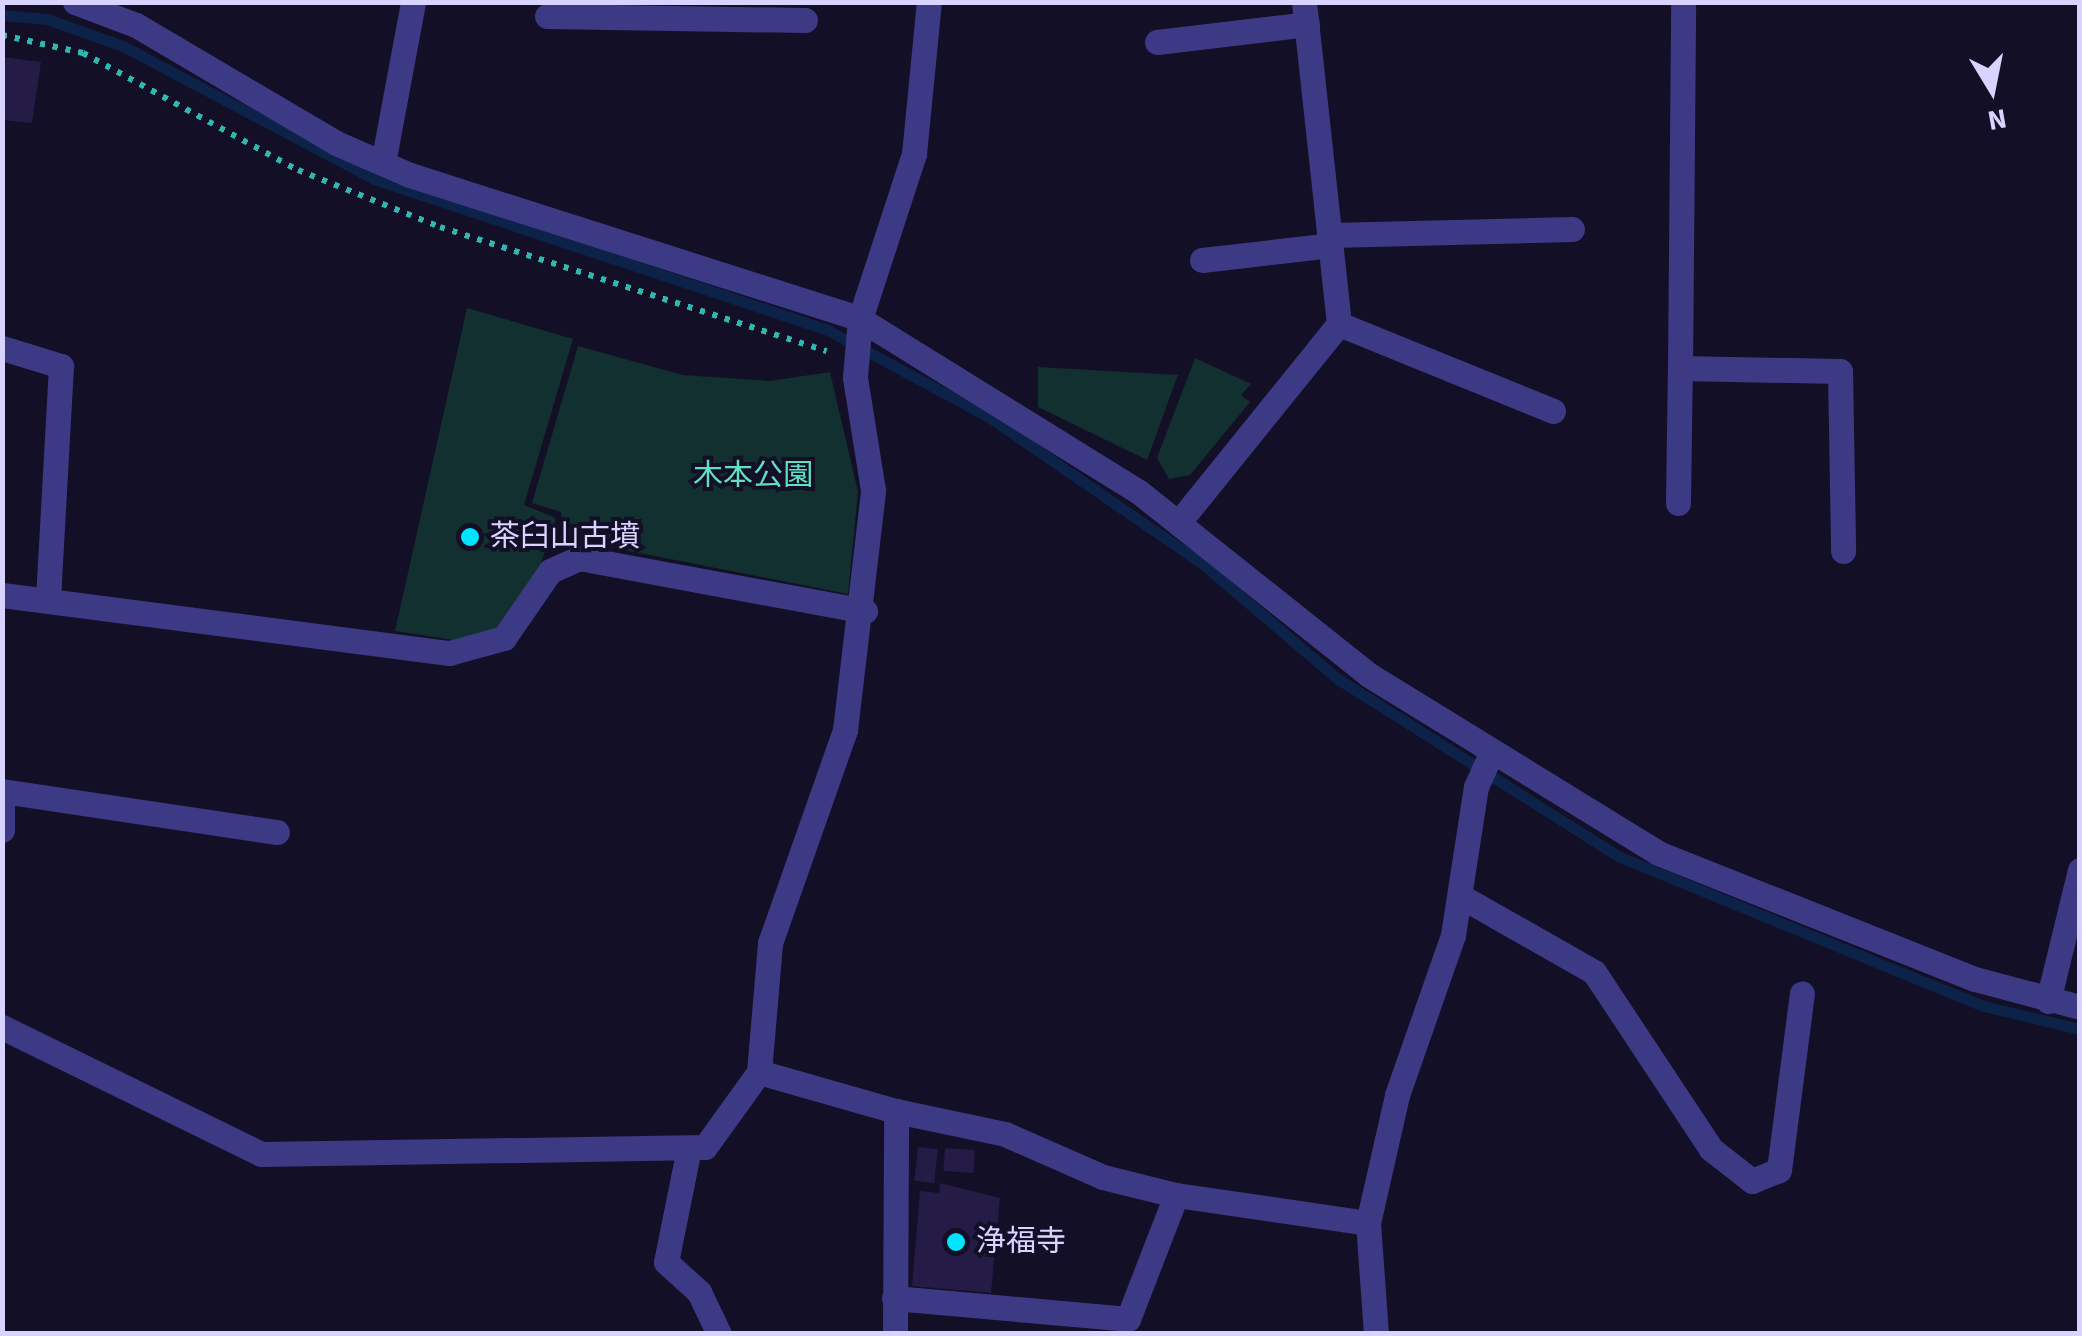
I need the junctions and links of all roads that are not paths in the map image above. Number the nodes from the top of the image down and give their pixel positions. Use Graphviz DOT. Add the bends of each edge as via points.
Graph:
graph roads {
  1 [pos="75,2"];
  2 [pos="414,2"];
  3 [pos="929,2"];
  4 [pos="1683,2"];
  5 [pos="700,10"];
  6 [pos="1306,13"];
  7 [pos="547,16"];
  8 [pos="805,20"];
  9 [pos="1157,42"];
  10 [pos="383,163"];
  11 [pos="1572,228"];
  12 [pos="1330,240"];
  13 [pos="1202,260"];
  14 [pos="860,319"];
  15 [pos="1339,324"];
  16 [pos="2,348"];
  17 [pos="1680,368"];
  18 [pos="1553,410"];
  19 [pos="1678,503"];
  20 [pos="1179,522"];
  21 [pos="1843,552"];
  22 [pos="2,596"];
  23 [pos="48,601"];
  24 [pos="865,610"];
  25 [pos="1490,755"];
  26 [pos="2,794"];
  27 [pos="2,830"];
  28 [pos="277,832"];
  29 [pos="2080,870"];
  30 [pos="1462,897"];
  31 [pos="1802,993"];
  32 [pos="2048,1001"];
  33 [pos="2080,1007"];
  34 [pos="2,1027"];
  35 [pos="759,1072"];
  36 [pos="896,1111"];
  37 [pos="688,1153"];
  38 [pos="1176,1195"];
  39 [pos="1368,1222"];
  40 [pos="894,1298"];
  41 [pos="719,1334"];
  42 [pos="895,1334"];
  43 [pos="1376,1334"];
  1 -- 10 [label="street" via="136,25"];
  2 -- 10 [label="street"];
  3 -- 14 [label="street" via="914,154"];
  4 -- 17 [label="street"];
  5 -- 7 [label="street"];
  5 -- 8 [label="street"];
  6 -- 9 [label="street"];
  6 -- 12 [label="street"];
  10 -- 14 [label="street"];
  11 -- 12 [label="street"];
  12 -- 13 [label="street"];
  12 -- 15 [label="street"];
  14 -- 20 [label="street"];
  14 -- 24 [label="street" via="856,377 873,490"];
  15 -- 18 [label="street"];
  15 -- 20 [label="street"];
  16 -- 23 [label="street" via="62,366"];
  17 -- 19 [label="street"];
  17 -- 21 [label="street" via="1840,371"];
  20 -- 25 [label="street" via="1368,675"];
  22 -- 23 [label="street"];
  23 -- 24 [label="street" via="449,653 504,638 550,571 578,558"];
  24 -- 35 [label="street" via="845,730 770,943"];
  25 -- 30 [label="street" via="1476,787"];
  25 -- 32 [label="street" via="1658,853 1831,926"];
  26 -- 27 [label="street"];
  26 -- 28 [label="street"];
  29 -- 32 [label="street"];
  30 -- 31 [label="street" via="1594,972 1711,1150 1752,1181 1778,1170"];
  30 -- 39 [label="street" via="1397,1095"];
  32 -- 33 [label="street"];
  34 -- 37 [label="street" via="261,1154"];
  35 -- 36 [label="street"];
  35 -- 37 [label="street" via="705,1148"];
  36 -- 38 [label="street" via="1006,1134 1103,1177"];
  36 -- 40 [label="street"];
  37 -- 41 [label="street" via="666,1262 699,1292"];
  38 -- 39 [label="street"];
  38 -- 40 [label="street" via="1128,1319"];
  39 -- 43 [label="street"];
  40 -- 42 [label="street"];
}
